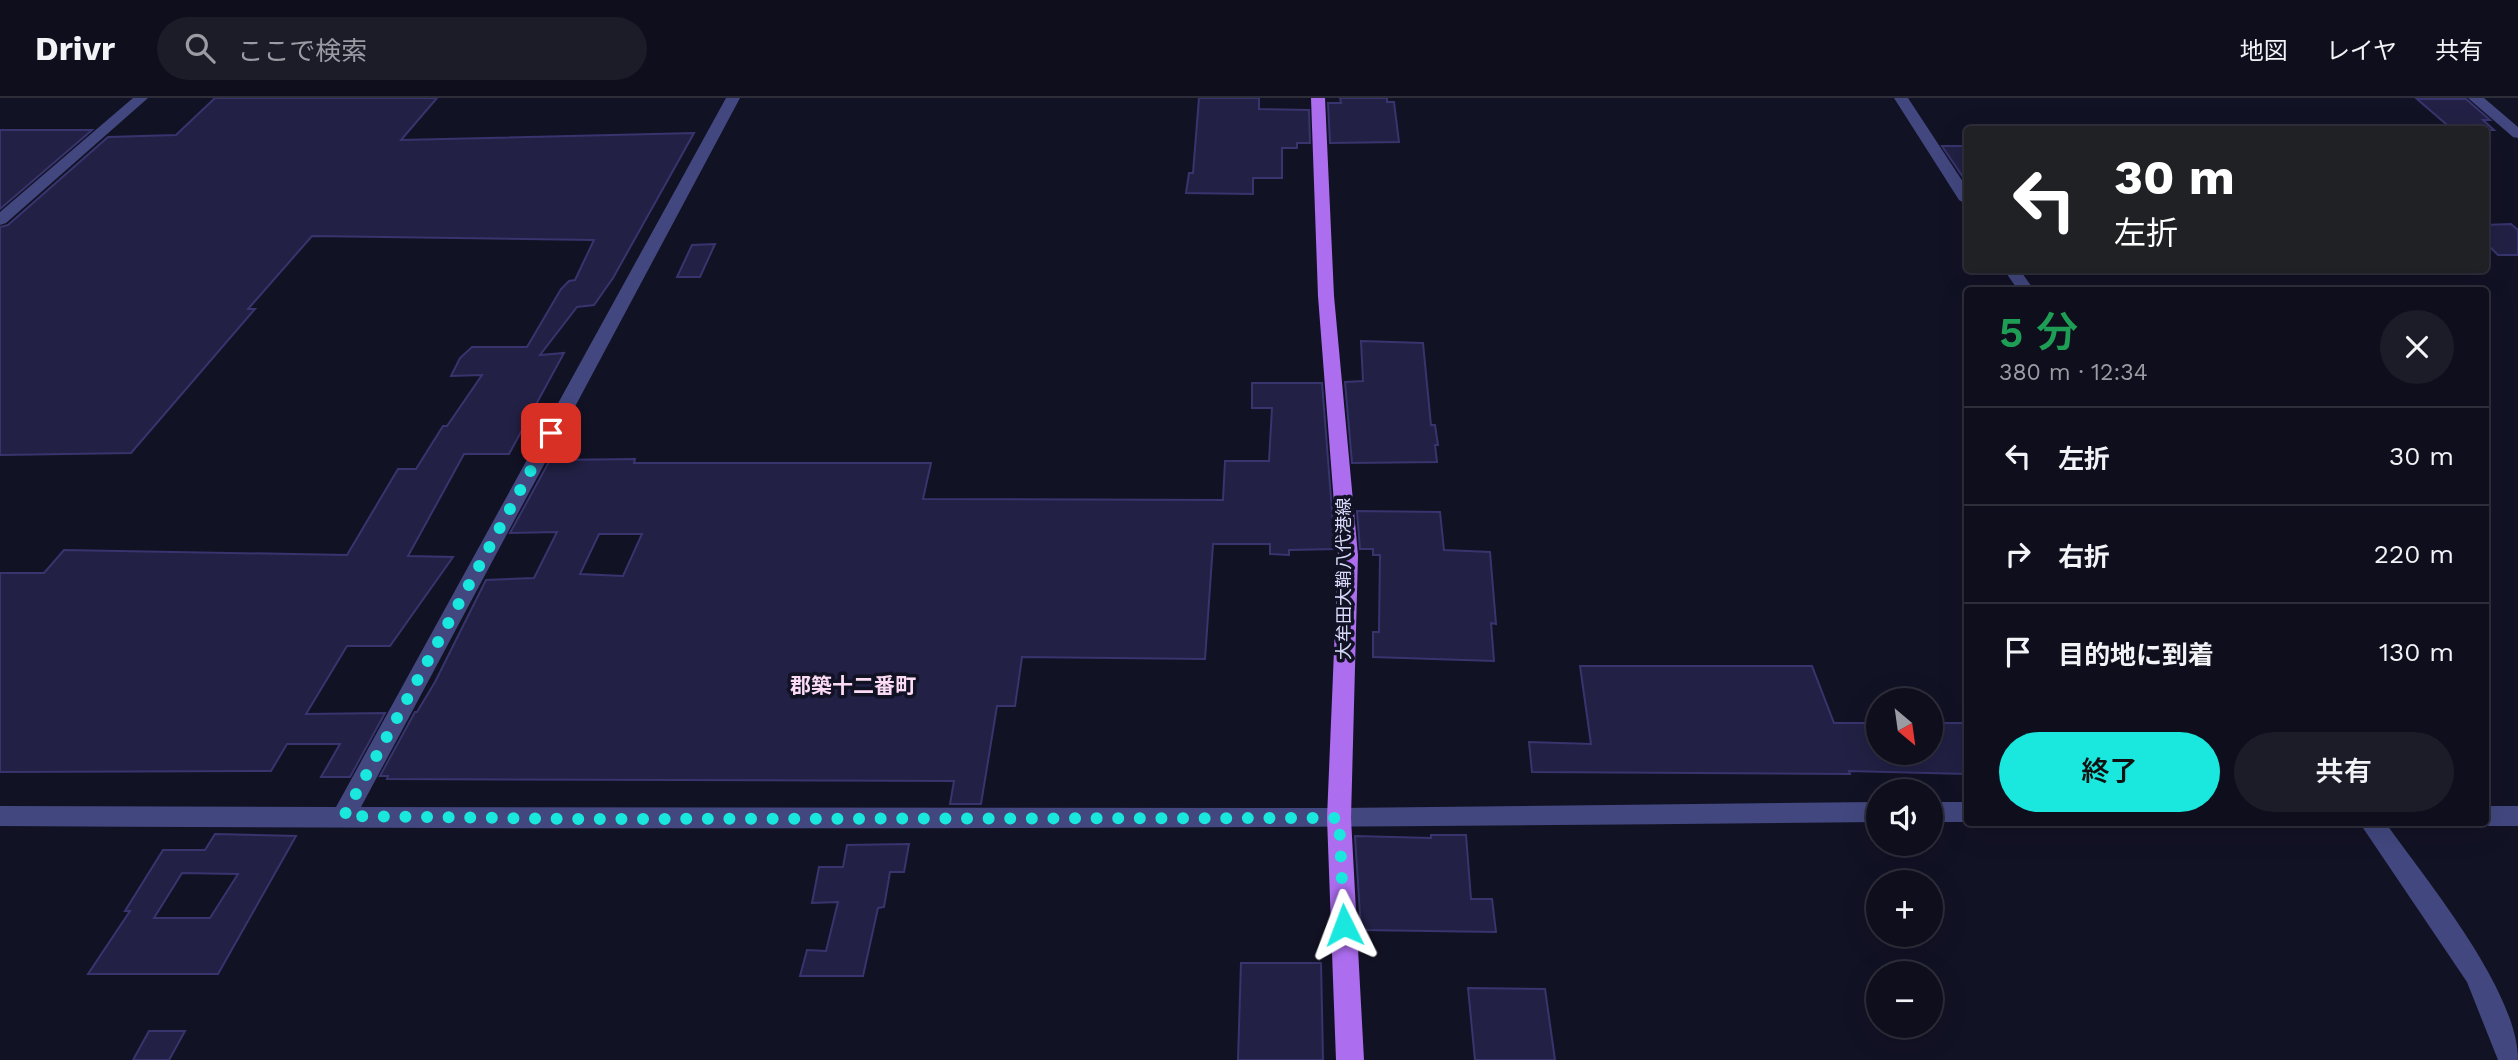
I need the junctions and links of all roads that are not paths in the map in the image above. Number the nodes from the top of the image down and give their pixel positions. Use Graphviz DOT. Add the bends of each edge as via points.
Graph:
graph roads {
  1 [pos="141,98"];
  2 [pos="733,98"];
  3 [pos="1318,98"];
  4 [pos="1900,98"];
  5 [pos="2474,98"];
  6 [pos="2518,134"];
  7 [pos="1964,195"];
  8 [pos="0,220"];
  9 [pos="1866,812"];
  10 [pos="1943,812"];
  11 [pos="1964,812"];
  12 [pos="0,816"];
  13 [pos="344,816"];
  14 [pos="2489,816"];
  15 [pos="2518,816"];
  16 [pos="1339,818"];
  17 [pos="2374,826"];
  18 [pos="1350,1060"];
  19 [pos="2512,1060"];
  1 -- 8 [label="street"];
  2 -- 13 [label="street"];
  3 -- 16 [label="main road, 大牟田大鞘八代港線" via="1326,296 1348,555"];
  4 -- 7 [label="street"];
  5 -- 6 [label="street"];
  9 -- 16 [label="street"];
  10 -- 11 [label="street"];
  12 -- 13 [label="street"];
  13 -- 16 [label="street"];
  14 -- 15 [label="street"];
  16 -- 18 [label="main road, 大牟田大鞘八代港線"];
  17 -- 19 [label="street" via="2477,975"];
}
